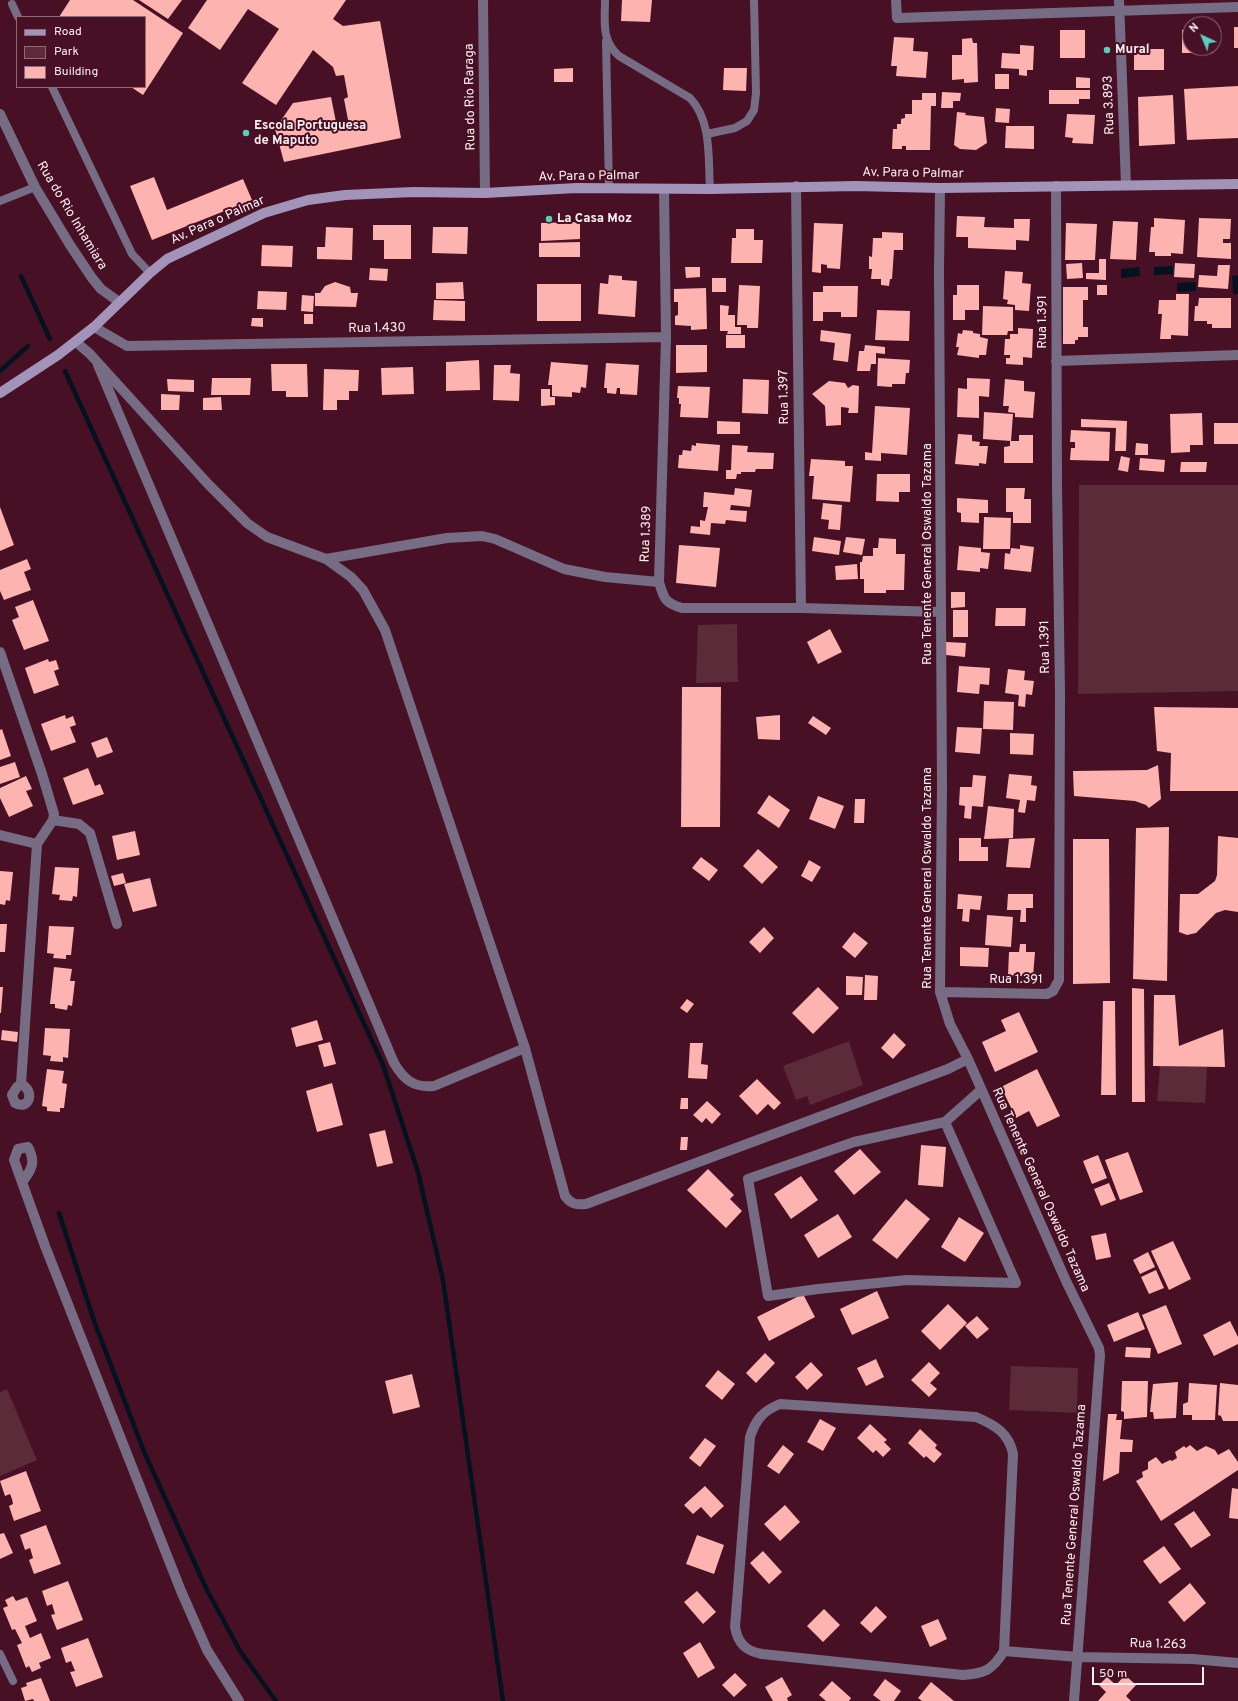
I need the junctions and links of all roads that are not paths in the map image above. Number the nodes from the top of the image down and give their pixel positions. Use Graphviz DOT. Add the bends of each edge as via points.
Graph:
graph roads {
  1 [pos="483,0"];
  2 [pos="605,0"];
  3 [pos="754,0"];
  4 [pos="896,0"];
  5 [pos="1119,0"];
  6 [pos="12,4"];
  7 [pos="1238,7"];
  8 [pos="1119,11"];
  9 [pos="18,16"];
  10 [pos="606,38"];
  11 [pos="52,88"];
  12 [pos="0,114"];
  13 [pos="707,134"];
  14 [pos="1238,184"];
  15 [pos="1126,185"];
  16 [pos="796,186"];
  17 [pos="1056,186"];
  18 [pos="35,187"];
  19 [pos="940,188"];
  20 [pos="609,189"];
  21 [pos="664,189"];
  22 [pos="710,189"];
  23 [pos="485,193"];
  24 [pos="0,201"];
  25 [pos="150,273"];
  26 [pos="119,302"];
  27 [pos="94,327"];
  28 [pos="666,338"];
  29 [pos="76,342"];
  30 [pos="1238,355"];
  31 [pos="1056,361"];
  32 [pos="98,365"];
  33 [pos="0,393"];
  34 [pos="326,559"];
  35 [pos="658,582"];
  36 [pos="801,608"];
  37 [pos="942,612"];
  38 [pos="0,652"];
  39 [pos="53,820"];
  40 [pos="0,835"];
  41 [pos="37,844"];
  42 [pos="117,924"];
  43 [pos="940,992"];
  44 [pos="525,1048"];
  45 [pos="968,1059"];
  46 [pos="21,1084"];
  47 [pos="981,1090"];
  48 [pos="945,1122"];
  49 [pos="22,1182"];
  50 [pos="1004,1651"];
  51 [pos="0,1654"];
  52 [pos="1078,1657"];
  53 [pos="1238,1663"];
  54 [pos="13,1681"];
  55 [pos="239,1701"];
  56 [pos="1074,1701"];
  1 -- 23 [label="street, Rua do Rio Raraga"];
  2 -- 10 [label="lane"];
  3 -- 13 [label="lane" via="754,110 747,121 735,128"];
  4 -- 8 [label="street" via="897,18"];
  5 -- 8 [label="street, Rua 3.893"];
  6 -- 9 [label="lane"];
  7 -- 8 [label="street"];
  8 -- 15 [label="street, Rua 3.893"];
  10 -- 13 [label="lane" via="610,48 619,56 690,98 698,107"];
  10 -- 20 [label="lane"];
  11 -- 25 [label="lane" via="132,254"];
  12 -- 18 [label="street, Rua do Rio Inhamiara"];
  13 -- 22 [label="lane"];
  14 -- 15 [label="main road, Av. Para o Palmar"];
  15 -- 17 [label="main road, Av. Para o Palmar"];
  16 -- 19 [label="main road, Av. Para o Palmar"];
  16 -- 22 [label="main road, Av. Para o Palmar"];
  16 -- 36 [label="street, Rua 1.397"];
  17 -- 19 [label="main road, Av. Para o Palmar"];
  17 -- 31 [label="street, Rua 1.391"];
  18 -- 24 [label="lane"];
  18 -- 26 [label="street, Rua do Rio Inhamiara" via="92,278"];
  19 -- 37 [label="street, Rua Tenente General Oswaldo Tazama"];
  20 -- 21 [label="main road, Av. Para o Palmar"];
  20 -- 23 [label="main road, Av. Para o Palmar" via="577,188"];
  21 -- 22 [label="main road, Av. Para o Palmar"];
  21 -- 28 [label="street, Rua 1.389"];
  23 -- 25 [label="main road, Av. Para o Palmar" via="413,192 345,195 308,200 264,213 195,244 167,259"];
  25 -- 26 [label="main road, Av. Para o Palmar"];
  26 -- 27 [label="main road, Av. Para o Palmar"];
  27 -- 28 [label="street, Rua 1.430" via="127,346"];
  27 -- 29 [label="main road, Av. Para o Palmar"];
  28 -- 35 [label="street, Rua 1.389"];
  29 -- 32 [label="street"];
  29 -- 33 [label="main road, Av. Para o Palmar"];
  30 -- 31 [label="street"];
  31 -- 43 [label="street, Rua 1.391" via="1060,693 1059,980 1053,991 1047,994"];
  32 -- 34 [label="street" via="247,523 267,537"];
  32 -- 44 [label="street" via="400,1074 411,1084 422,1088 434,1086"];
  34 -- 35 [label="street" via="466,535 482,536 495,539 564,569 605,577"];
  34 -- 44 [label="street" via="351,577 363,590 385,630"];
  35 -- 36 [label="street, Rua 1.389" via="663,597 669,604 682,608"];
  36 -- 37 [label="street, Rua 1.389"];
  37 -- 43 [label="street, Rua Tenente General Oswaldo Tazama"];
  38 -- 39 [label="street" via="42,774 52,806"];
  39 -- 41 [label="street"];
  39 -- 42 [label="street" via="79,824 90,833"];
  40 -- 41 [label="street"];
  41 -- 46 [label="street"];
  43 -- 45 [label="street, Rua Tenente General Oswaldo Tazama" via="950,1024"];
  44 -- 45 [label="street" via="565,1196 577,1205 586,1204 757,1141 948,1069"];
  45 -- 47 [label="street, Rua Tenente General Oswaldo Tazama"];
  47 -- 48 [label="street"];
  47 -- 52 [label="street, Rua Tenente General Oswaldo Tazama" via="1100,1355"];
  48 -- 48 [label="street" via="1016,1283 907,1280 818,1288 768,1296 748,1179 854,1142"];
  49 -- 55 [label="street" via="181,1591 207,1650"];
  50 -- 50 [label="street" via="997,1663 985,1671 963,1675 762,1654 751,1652 743,1646 737,1638 735,1620 750,1437 754,1424 761,1415 780,1404 976,1417 1003,1432 1011,1443 1013,1454"];
  50 -- 52 [label="street, Rua 1.263"];
  51 -- 54 [label="lane"];
  52 -- 53 [label="street, Rua 1.263" via="1193,1659"];
  52 -- 56 [label="street, Rua Tenente General Oswaldo Tazama"];
}
